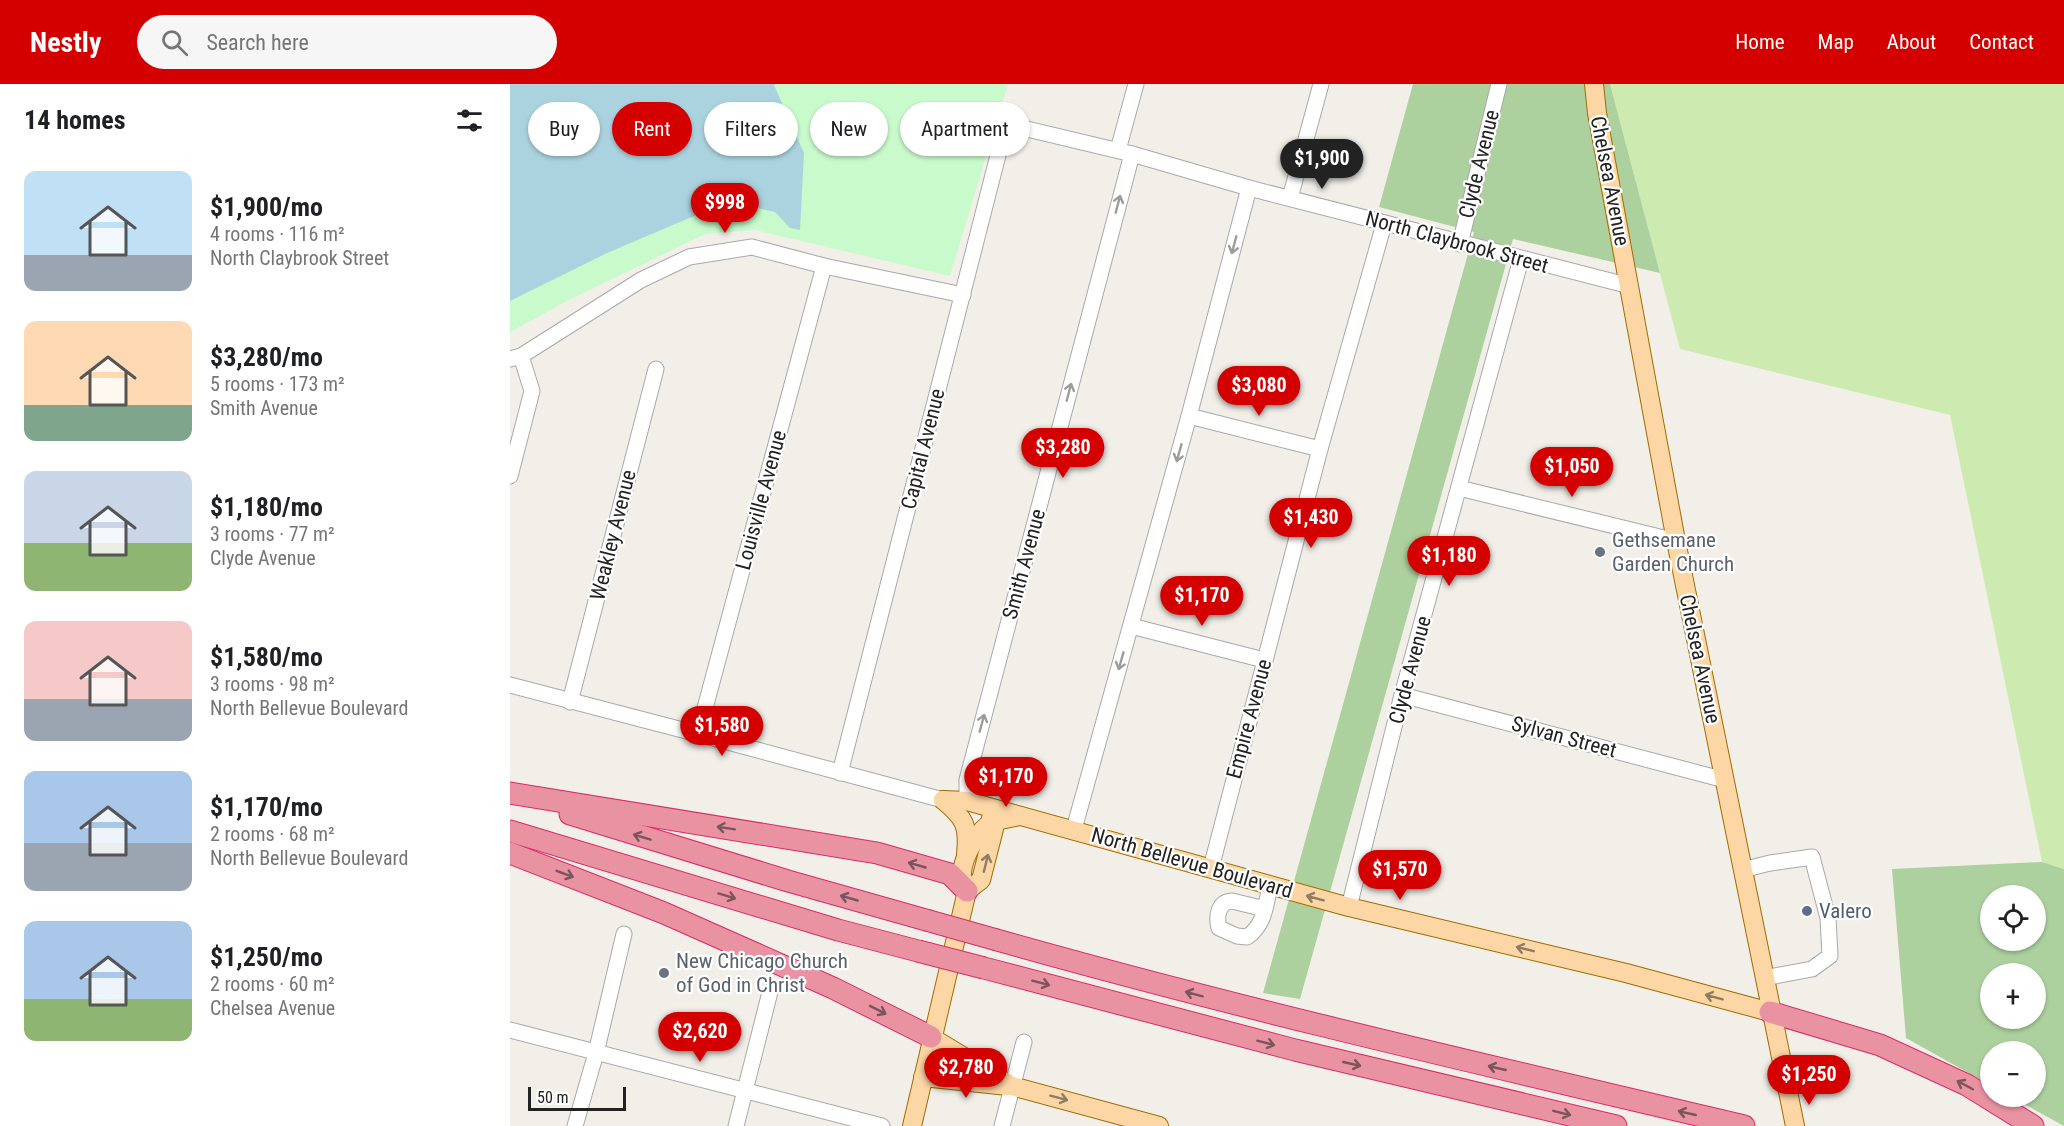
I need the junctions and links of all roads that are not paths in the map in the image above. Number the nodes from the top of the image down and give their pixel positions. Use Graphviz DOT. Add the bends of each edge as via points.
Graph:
graph roads {
  1 [pos="1136,84"];
  2 [pos="1321,84"];
  3 [pos="1498,84"];
  4 [pos="1594,84"];
  5 [pos="1030,130"];
  6 [pos="1125,152"];
  7 [pos="998,156"];
  8 [pos="1249,188"];
  9 [pos="1290,198"];
  10 [pos="1384,224"];
  11 [pos="1460,244"];
  12 [pos="1521,259"];
  13 [pos="824,266"];
  14 [pos="1630,286"];
  15 [pos="963,295"];
  16 [pos="515,358"];
  17 [pos="656,369"];
  18 [pos="1189,416"];
  19 [pos="1320,449"];
  20 [pos="510,476"];
  21 [pos="1459,488"];
  22 [pos="1676,541"];
  23 [pos="1131,626"];
  24 [pos="1264,660"];
  25 [pos="510,685"];
  26 [pos="1402,695"];
  27 [pos="570,702"];
  28 [pos="698,734"];
  29 [pos="840,773"];
  30 [pos="1725,780"];
  31 [pos="510,795"];
  32 [pos="943,801"];
  33 [pos="973,802"];
  34 [pos="1023,816"];
  35 [pos="993,822"];
  36 [pos="1074,829"];
  37 [pos="510,831"];
  38 [pos="510,853"];
  39 [pos="965,860"];
  40 [pos="1211,868"];
  41 [pos="1742,870"];
  42 [pos="1270,885"];
  43 [pos="967,891"];
  44 [pos="1349,907"];
  45 [pos="1265,909"];
  46 [pos="624,934"];
  47 [pos="1764,978"];
  48 [pos="770,992"];
  49 [pos="1770,1012"];
  50 [pos="510,1030"];
  51 [pos="931,1037"];
  52 [pos="1024,1042"];
  53 [pos="596,1053"];
  54 [pos="923,1077"];
  55 [pos="1012,1086"];
  56 [pos="745,1092"];
  57 [pos="575,1126"];
  58 [pos="736,1126"];
  59 [pos="882,1126"];
  60 [pos="912,1126"];
  61 [pos="1004,1126"];
  62 [pos="1159,1126"];
  63 [pos="1616,1126"];
  64 [pos="1744,1126"];
  65 [pos="1795,1126"];
  66 [pos="2033,1126"];
  1 -- 6 [label="street, Smith Avenue"];
  2 -- 9 [label="street"];
  3 -- 11 [label="street, Clyde Avenue"];
  4 -- 14 [label="main road, Chelsea Avenue"];
  5 -- 6 [label="street, North Claybrook Street"];
  6 -- 8 [label="street, North Claybrook Street"];
  33 -- 6 [label="street, Smith Avenue, one-way" via="967,780"];
  7 -- 15 [label="street, Capital Avenue"];
  8 -- 9 [label="street, North Claybrook Street"];
  8 -- 18 [label="street, one-way"];
  9 -- 10 [label="street, North Claybrook Street"];
  10 -- 11 [label="street, North Claybrook Street"];
  10 -- 19 [label="street, Empire Avenue"];
  11 -- 12 [label="street, North Claybrook Street"];
  12 -- 14 [label="street, North Claybrook Street"];
  12 -- 21 [label="street, Clyde Avenue"];
  13 -- 15 [label="street"];
  13 -- 16 [label="street" via="752,247 689,256 641,280"];
  13 -- 28 [label="street, Louisville Avenue"];
  14 -- 22 [label="main road, Chelsea Avenue"];
  15 -- 29 [label="street, Capital Avenue"];
  16 -- 20 [label="street" via="532,391"];
  17 -- 27 [label="street, Weakley Avenue"];
  18 -- 19 [label="street"];
  18 -- 23 [label="street, one-way"];
  19 -- 24 [label="street, Empire Avenue"];
  21 -- 22 [label="street"];
  21 -- 26 [label="street, Clyde Avenue"];
  22 -- 30 [label="main road, Chelsea Avenue"];
  23 -- 24 [label="street"];
  23 -- 36 [label="street, one-way"];
  24 -- 40 [label="street, Empire Avenue"];
  25 -- 27 [label="street, North Bellevue Boulevard"];
  26 -- 30 [label="street, Sylvan Street"];
  26 -- 44 [label="street, Clyde Avenue"];
  27 -- 28 [label="street, North Bellevue Boulevard"];
  28 -- 29 [label="street, North Bellevue Boulevard"];
  29 -- 32 [label="street, North Bellevue Boulevard"];
  30 -- 41 [label="main road, Chelsea Avenue"];
  43 -- 31 [label="highway, one-way" via="950,874 877,853"];
  64 -- 31 [label="highway, one-way, bridge" via="1306,1023 1117,974 788,881"];
  32 -- 33 [label="main road, North Bellevue Boulevard"];
  32 -- 39 [label="main road" via="958,812 966,827"];
  33 -- 34 [label="main road, North Bellevue Boulevard"];
  33 -- 35 [label="main road"];
  34 -- 35 [label="main road"];
  34 -- 36 [label="main road, North Bellevue Boulevard"];
  35 -- 39 [label="main road" via="981,832"];
  43 -- 35 [label="main road, one-way" via="981,880"];
  36 -- 40 [label="main road, North Bellevue Boulevard"];
  37 -- 63 [label="highway, one-way, bridge" via="918,951 1295,1050"];
  38 -- 51 [label="highway, one-way" via="664,913 833,987"];
  39 -- 43 [label="main road" via="961,874"];
  40 -- 42 [label="main road, North Bellevue Boulevard"];
  41 -- 47 [label="main road, Chelsea Avenue"];
  41 -- 47 [label="street" via="1812,857 1828,918 1830,956 1812,969"];
  44 -- 42 [label="main road, North Bellevue Boulevard, one-way"];
  42 -- 45 [label="street"];
  43 -- 51 [label="main road"];
  49 -- 44 [label="main road, North Bellevue Boulevard, one-way"];
  46 -- 53 [label="street"];
  47 -- 49 [label="main road, Chelsea Avenue"];
  48 -- 56 [label="street"];
  49 -- 65 [label="main road, Chelsea Avenue"];
  66 -- 49 [label="highway, one-way" via="1967,1085 1880,1045"];
  50 -- 53 [label="street"];
  51 -- 54 [label="main road"];
  51 -- 55 [label="main road"];
  52 -- 55 [label="street"];
  53 -- 56 [label="street"];
  53 -- 57 [label="street"];
  54 -- 55 [label="main road"];
  54 -- 60 [label="main road"];
  55 -- 61 [label="street"];
  55 -- 62 [label="main road, one-way"];
  56 -- 58 [label="street"];
  56 -- 59 [label="street"];
}
